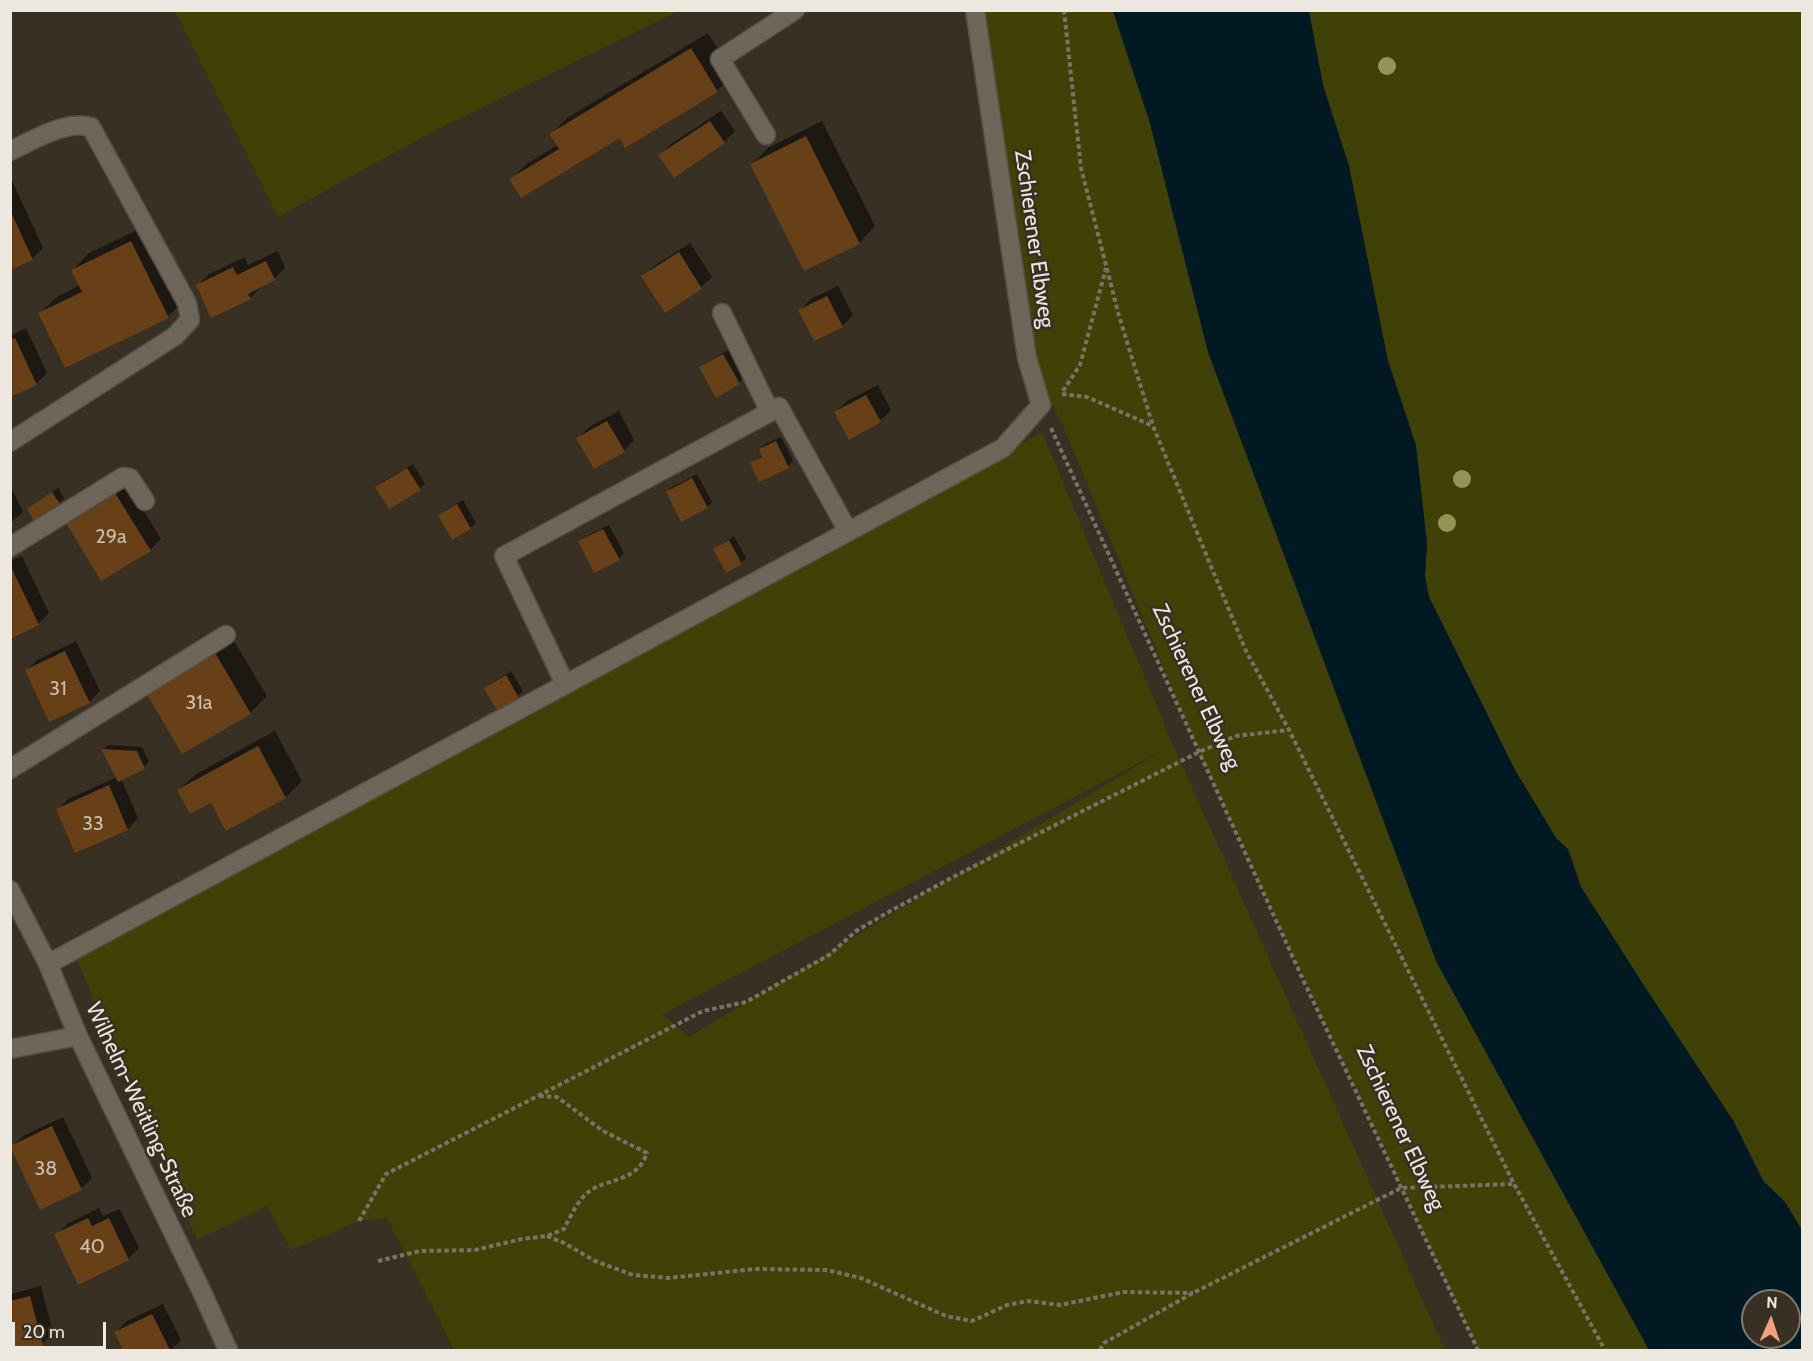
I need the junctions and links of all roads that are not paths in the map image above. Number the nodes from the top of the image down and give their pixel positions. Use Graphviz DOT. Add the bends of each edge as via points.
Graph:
graph roads {
  1 [pos="795,10"];
  2 [pos="975,10"];
  3 [pos="766,135"];
  4 [pos="10,151"];
  5 [pos="722,313"];
  6 [pos="770,412"];
  7 [pos="10,442"];
  8 [pos="145,501"];
  9 [pos="848,531"];
  10 [pos="10,547"];
  11 [pos="226,635"];
  12 [pos="565,684"];
  13 [pos="10,769"];
  14 [pos="10,890"];
  15 [pos="48,964"];
  16 [pos="78,1036"];
  17 [pos="10,1049"];
  18 [pos="228,1350"];
  1 -- 3 [label="street" via="720,59"];
  2 -- 9 [label="street, Zschierener Elbweg" via="1027,358 1041,405 1003,448"];
  4 -- 7 [label="street" via="68,125 91,127 187,303 190,320 175,336"];
  5 -- 6 [label="street"];
  6 -- 9 [label="street" via="779,407"];
  6 -- 12 [label="street" via="504,556"];
  8 -- 10 [label="street" via="130,478 123,477"];
  9 -- 12 [label="street"];
  11 -- 13 [label="street"];
  12 -- 15 [label="street"];
  14 -- 15 [label="street, Wilhelm-Weitling-Straße"];
  15 -- 16 [label="street, Wilhelm-Weitling-Straße"];
  16 -- 17 [label="street"];
  16 -- 18 [label="street, Wilhelm-Weitling-Straße"];
}
